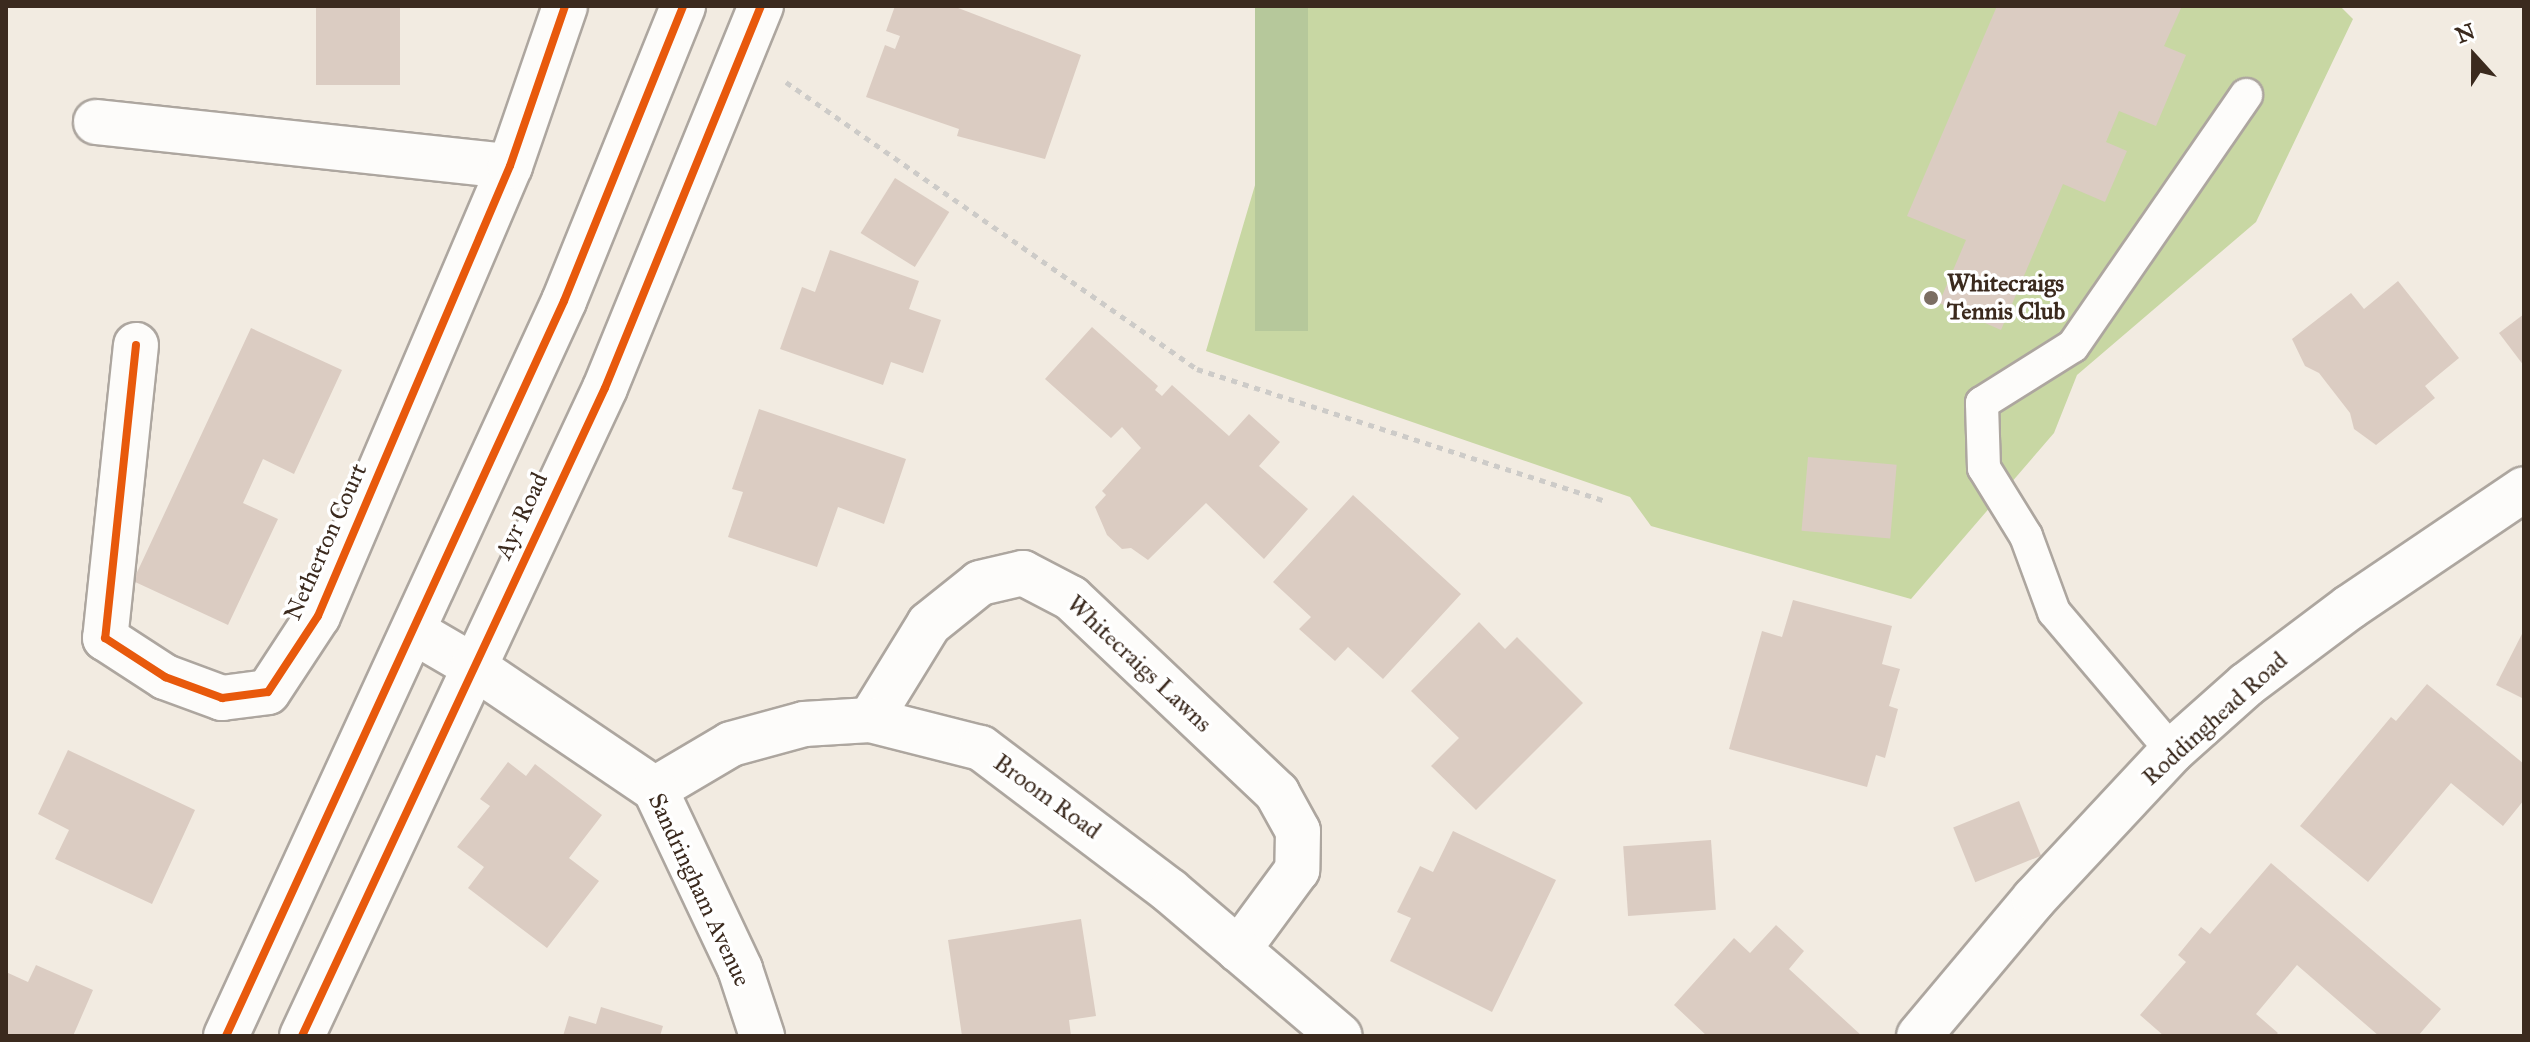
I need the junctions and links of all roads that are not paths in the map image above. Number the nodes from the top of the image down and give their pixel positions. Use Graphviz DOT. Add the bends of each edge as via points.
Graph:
graph roads {
  1 [pos="565,6"];
  2 [pos="683,6"];
  3 [pos="761,6"];
  4 [pos="2246,95"];
  5 [pos="96,122"];
  6 [pos="510,166"];
  7 [pos="136,345"];
  8 [pos="2524,489"];
  9 [pos="413,631"];
  10 [pos="473,666"];
  11 [pos="870,720"];
  12 [pos="2172,751"];
  13 [pos="655,789"];
  14 [pos="1238,950"];
  15 [pos="226,1036"];
  16 [pos="302,1036"];
  17 [pos="762,1036"];
  18 [pos="1340,1036"];
  19 [pos="1919,1036"];
  1 -- 6 [label="street, Netherton Court"];
  2 -- 9 [label="street" via="564,301"];
  3 -- 10 [label="street, Ayr Road" via="605,388"];
  4 -- 12 [label="lane" via="2073,346 1982,403 1984,468 2026,536 2054,612"];
  5 -- 6 [label="street"];
  6 -- 7 [label="street, Netherton Court" via="318,616 268,692 222,698 165,677 105,638"];
  8 -- 12 [label="street, Roddinghead Road" via="2350,607 2246,685"];
  9 -- 10 [label="street, Sandringham Avenue"];
  9 -- 15 [label="street"];
  10 -- 13 [label="street, Sandringham Avenue"];
  10 -- 16 [label="street, Ayr Road"];
  11 -- 13 [label="street, Broom Road" via="804,724 731,744"];
  11 -- 14 [label="street, Broom Road" via="981,748 1070,812"];
  11 -- 14 [label="street, Whitecraigs Lawns" via="929,624 980,583 1023,573 1071,598 1277,793 1298,831 1297,870"];
  12 -- 19 [label="street, Roddinghead Road" via="2034,899"];
  13 -- 17 [label="street, Sandringham Avenue" via="740,969"];
  14 -- 18 [label="street, Broom Road"];
}
